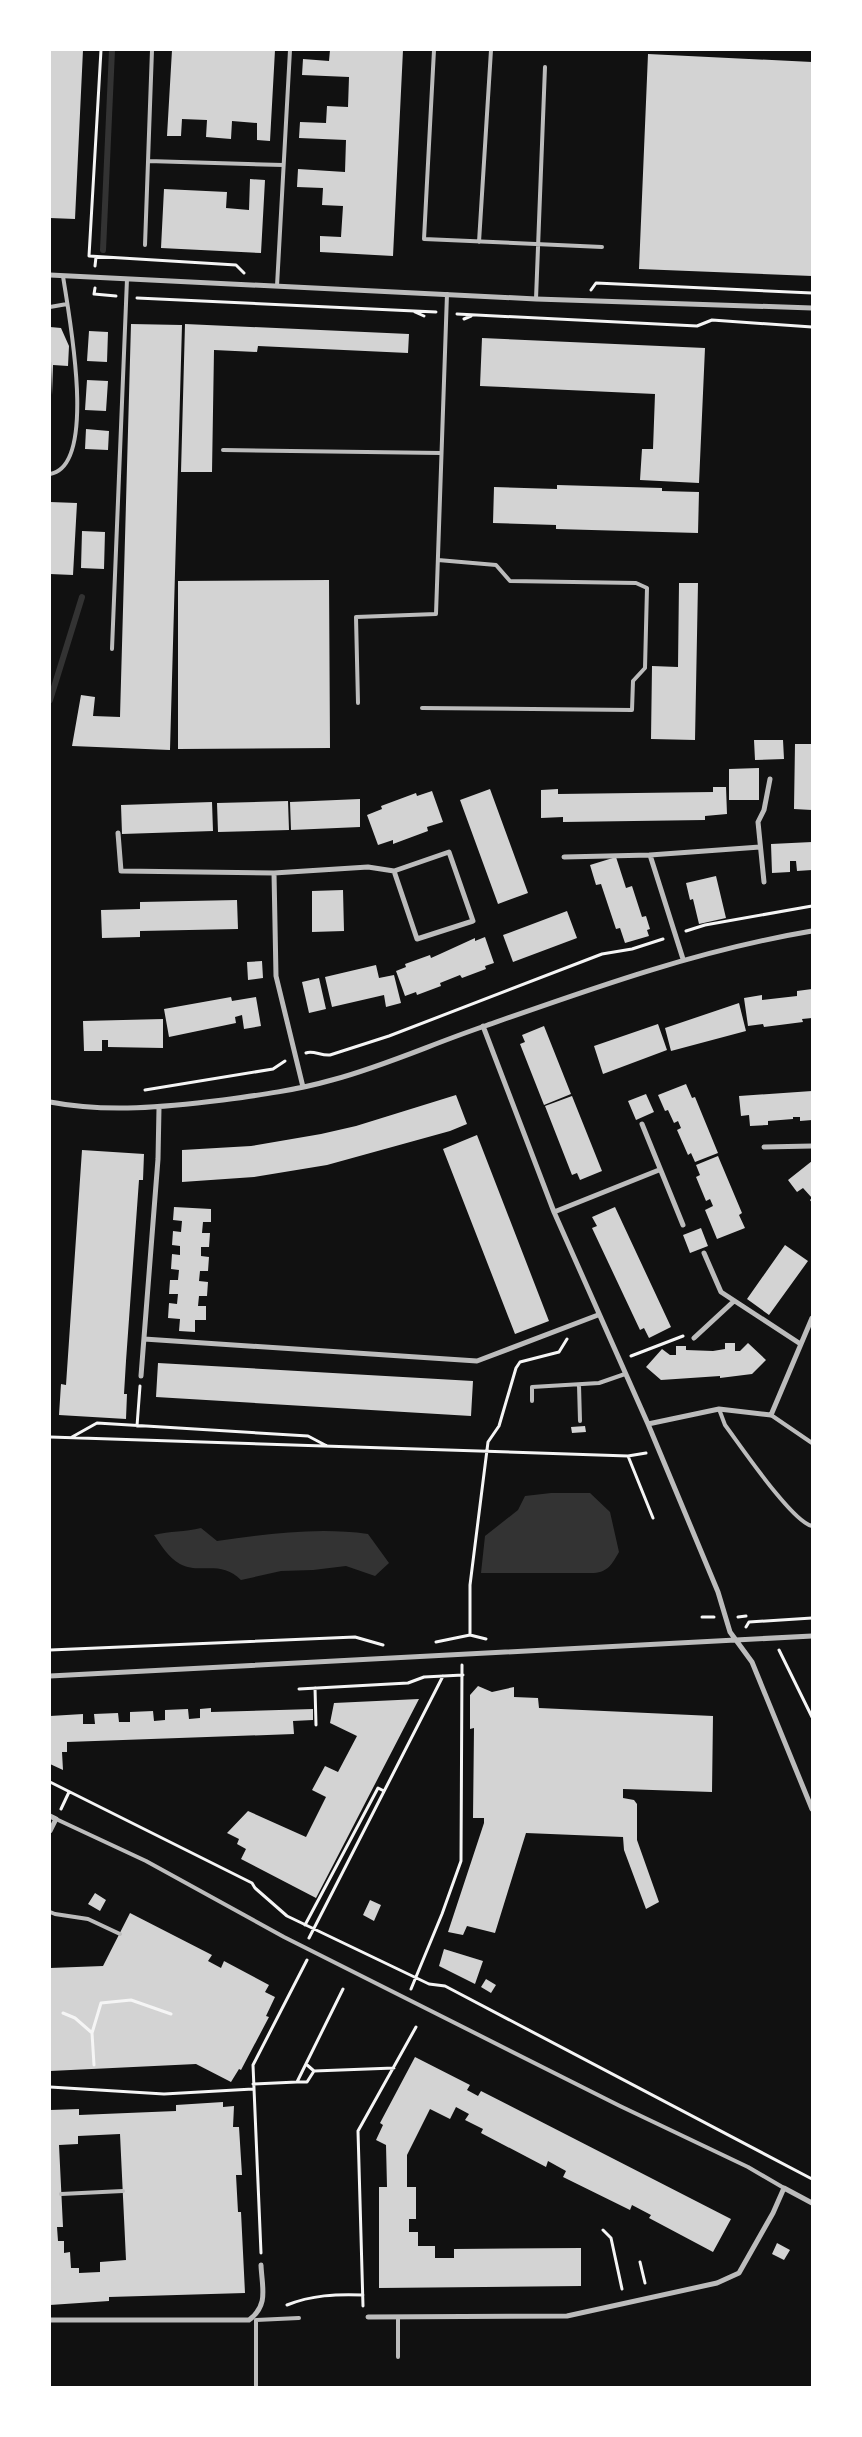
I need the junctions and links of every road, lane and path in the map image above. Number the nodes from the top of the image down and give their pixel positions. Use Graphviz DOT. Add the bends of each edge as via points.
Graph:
graph roads {
  1 [pos="101,50"];
  2 [pos="152,50"];
  3 [pos="290,50"];
  4 [pos="434,50"];
  5 [pos="491,50"];
  6 [pos="545,67"];
  7 [pos="148,161"];
  8 [pos="283,165"];
  9 [pos="479,242"];
  10 [pos="538,244"];
  11 [pos="145,245"];
  12 [pos="602,248"];
  13 [pos="96,257"];
  14 [pos="104,257"];
  15 [pos="95,262"];
  16 [pos="104,263"];
  17 [pos="240,268"];
  18 [pos="50,275"];
  19 [pos="62,276"];
  20 [pos="127,279"];
  21 [pos="277,286"];
  22 [pos="592,288"];
  23 [pos="94,290"];
  24 [pos="812,293"];
  25 [pos="447,294"];
  26 [pos="119,297"];
  27 [pos="135,298"];
  28 [pos="536,299"];
  29 [pos="67,304"];
  30 [pos="50,307"];
  31 [pos="812,308"];
  32 [pos="466,314"];
  33 [pos="472,315"];
  34 [pos="424,316"];
  35 [pos="464,319"];
  36 [pos="812,327"];
  37 [pos="223,450"];
  38 [pos="441,453"];
  39 [pos="50,474"];
  40 [pos="438,560"];
  41 [pos="112,649"];
  42 [pos="358,703"];
  43 [pos="422,708"];
  44 [pos="770,779"];
  45 [pos="118,833"];
  46 [pos="760,847"];
  47 [pos="650,854"];
  48 [pos="564,857"];
  49 [pos="394,871"];
  50 [pos="274,873"];
  51 [pos="764,882"];
  52 [pos="812,906"];
  53 [pos="812,931"];
  54 [pos="675,934"];
  55 [pos="683,959"];
  56 [pos="483,1026"];
  57 [pos="296,1055"];
  58 [pos="303,1087"];
  59 [pos="145,1090"];
  60 [pos="50,1102"];
  61 [pos="159,1108"];
  62 [pos="642,1124"];
  63 [pos="812,1146"];
  64 [pos="764,1147"];
  65 [pos="659,1170"];
  66 [pos="554,1212"];
  67 [pos="683,1226"];
  68 [pos="704,1253"];
  69 [pos="734,1301"];
  70 [pos="598,1315"];
  71 [pos="812,1318"];
  72 [pos="694,1338"];
  73 [pos="144,1339"];
  74 [pos="799,1344"];
  75 [pos="619,1360"];
  76 [pos="625,1374"];
  77 [pos="141,1376"];
  78 [pos="579,1384"];
  79 [pos="532,1402"];
  80 [pos="719,1409"];
  81 [pos="771,1415"];
  82 [pos="580,1422"];
  83 [pos="648,1424"];
  84 [pos="137,1426"];
  85 [pos="50,1437"];
  86 [pos="71,1438"];
  87 [pos="812,1443"];
  88 [pos="330,1447"];
  89 [pos="485,1453"];
  90 [pos="646,1453"];
  91 [pos="628,1456"];
  92 [pos="653,1518"];
  93 [pos="812,1526"];
  94 [pos="746,1616"];
  95 [pos="702,1617"];
  96 [pos="709,1617"];
  97 [pos="740,1617"];
  98 [pos="812,1618"];
  99 [pos="728,1626"];
  100 [pos="746,1627"];
  101 [pos="470,1635"];
  102 [pos="476,1635"];
  103 [pos="812,1636"];
  104 [pos="766,1638"];
  105 [pos="735,1641"];
  106 [pos="427,1643"];
  107 [pos="388,1646"];
  108 [pos="50,1650"];
  109 [pos="462,1663"];
  110 [pos="463,1675"];
  111 [pos="50,1676"];
  112 [pos="443,1676"];
  113 [pos="315,1688"];
  114 [pos="299,1689"];
  115 [pos="812,1718"];
  116 [pos="316,1725"];
  117 [pos="50,1782"];
  118 [pos="69,1792"];
  119 [pos="384,1792"];
  120 [pos="812,1810"];
  121 [pos="50,1816"];
  122 [pos="56,1819"];
  123 [pos="50,1831"];
  124 [pos="50,1912"];
  125 [pos="305,1925"];
  126 [pos="314,1929"];
  127 [pos="120,1934"];
  128 [pos="305,1947"];
  129 [pos="312,1950"];
  130 [pos="415,1978"];
  131 [pos="343,1989"];
  132 [pos="407,1999"];
  133 [pos="63,2013"];
  134 [pos="171,2014"];
  135 [pos="416,2028"];
  136 [pos="92,2033"];
  137 [pos="306,2064"];
  138 [pos="94,2065"];
  139 [pos="394,2068"];
  140 [pos="314,2070"];
  141 [pos="297,2082"];
  142 [pos="253,2084"];
  143 [pos="50,2087"];
  144 [pos="253,2089"];
  145 [pos="812,2179"];
  146 [pos="784,2188"];
  147 [pos="123,2191"];
  148 [pos="61,2194"];
  149 [pos="812,2203"];
  150 [pos="603,2230"];
  151 [pos="640,2262"];
  152 [pos="261,2265"];
  153 [pos="645,2283"];
  154 [pos="622,2289"];
  155 [pos="362,2295"];
  156 [pos="262,2305"];
  157 [pos="363,2308"];
  158 [pos="368,2317"];
  159 [pos="398,2317"];
  160 [pos="299,2318"];
  161 [pos="50,2320"];
  162 [pos="249,2320"];
  163 [pos="256,2320"];
  164 [pos="398,2358"];
  165 [pos="256,2387"];
  1 -- 13 [label="path" via="89,256"];
  2 -- 7 [label="lane"];
  3 -- 8 [label="lane"];
  4 -- 9 [label="lane" via="424,239"];
  5 -- 9 [label="lane"];
  6 -- 10 [label="lane"];
  7 -- 8 [label="lane"];
  7 -- 11 [label="lane"];
  8 -- 21 [label="lane"];
  9 -- 10 [label="lane"];
  10 -- 12 [label="lane"];
  10 -- 28 [label="lane"];
  13 -- 14 [label="path"];
  13 -- 15 [label="path"];
  14 -- 16 [label="path"];
  14 -- 17 [label="path"];
  18 -- 19 [label="street"];
  19 -- 20 [label="street"];
  19 -- 29 [label="lane"];
  20 -- 21 [label="street"];
  20 -- 41 [label="lane"];
  21 -- 25 [label="street"];
  22 -- 24 [label="path" via="596,283"];
  23 -- 26 [label="path" via="94,294"];
  25 -- 28 [label="street"];
  25 -- 38 [label="lane"];
  27 -- 34 [label="path" via="417,312"];
  28 -- 31 [label="street"];
  29 -- 30 [label="lane"];
  29 -- 39 [label="lane" via="77,383 73,450 58,473"];
  32 -- 33 [label="path"];
  33 -- 35 [label="path"];
  33 -- 36 [label="path" via="697,326 712,320"];
  37 -- 38 [label="lane"];
  38 -- 40 [label="lane"];
  40 -- 42 [label="lane" via="436,614 356,617"];
  40 -- 43 [label="lane" via="496,564 510,581 636,582 647,588 645,668 633,681 632,710"];
  44 -- 46 [label="street" via="764,810 758,822"];
  45 -- 50 [label="street" via="121,871"];
  46 -- 47 [label="street"];
  46 -- 51 [label="street"];
  47 -- 48 [label="street"];
  47 -- 54 [label="street"];
  49 -- 49 [label="street" via="449,852 473,921 417,939"];
  49 -- 50 [label="street" via="368,867"];
  50 -- 57 [label="street" via="276,976"];
  52 -- 54 [label="path" via="705,925"];
  53 -- 55 [label="street"];
  54 -- 55 [label="street"];
  54 -- 57 [label="path" via="632,950 602,954 389,1036 330,1055 321,1056 310,1051"];
  55 -- 56 [label="street"];
  56 -- 58 [label="street" via="414,1054"];
  56 -- 66 [label="street"];
  57 -- 58 [label="street"];
  57 -- 59 [label="path" via="274,1069"];
  58 -- 61 [label="street"];
  60 -- 61 [label="street" via="74,1107"];
  61 -- 73 [label="street"];
  62 -- 65 [label="street"];
  63 -- 64 [label="street"];
  65 -- 66 [label="street"];
  65 -- 67 [label="street"];
  66 -- 70 [label="street"];
  68 -- 69 [label="street" via="721,1292"];
  69 -- 72 [label="street"];
  69 -- 74 [label="street"];
  70 -- 73 [label="street" via="477,1362"];
  70 -- 75 [label="street"];
  71 -- 74 [label="street"];
  72 -- 75 [label="path" via="683,1335"];
  73 -- 77 [label="street"];
  74 -- 81 [label="street"];
  75 -- 76 [label="street"];
  76 -- 78 [label="lane" via="599,1383"];
  76 -- 83 [label="street"];
  77 -- 84 [label="path"];
  78 -- 79 [label="lane" via="532,1387"];
  78 -- 82 [label="lane"];
  80 -- 81 [label="street"];
  80 -- 83 [label="street"];
  80 -- 93 [label="lane" via="725,1425 791,1511 806,1525"];
  81 -- 87 [label="lane"];
  83 -- 99 [label="street" via="718,1592"];
  84 -- 86 [label="path" via="97,1423"];
  84 -- 88 [label="path" via="308,1436"];
  85 -- 86 [label="path"];
  86 -- 88 [label="path"];
  88 -- 89 [label="path"];
  89 -- 91 [label="path"];
  89 -- 101 [label="path" via="470,1585"];
  90 -- 91 [label="path"];
  91 -- 92 [label="path"];
  94 -- 97 [label="path"];
  95 -- 96 [label="path"];
  98 -- 100 [label="path" via="749,1622"];
  99 -- 100 [label="path"];
  99 -- 105 [label="street"];
  100 -- 104 [label="path"];
  101 -- 102 [label="path"];
  101 -- 106 [label="path"];
  103 -- 104 [label="street"];
  104 -- 105 [label="street"];
  104 -- 115 [label="path" via="782,1655"];
  105 -- 111 [label="street"];
  105 -- 120 [label="street" via="752,1662"];
  107 -- 108 [label="path" via="355,1637"];
  109 -- 110 [label="path"];
  110 -- 112 [label="path"];
  110 -- 130 [label="path" via="461,1861"];
  112 -- 113 [label="path" via="424,1676 408,1683"];
  112 -- 119 [label="path"];
  113 -- 114 [label="path"];
  113 -- 116 [label="path"];
  117 -- 118 [label="path"];
  118 -- 122 [label="path"];
  118 -- 125 [label="path" via="252,1883 287,1916"];
  119 -- 125 [label="path" via="378,1788"];
  119 -- 126 [label="path"];
  121 -- 122 [label="street"];
  122 -- 123 [label="street"];
  122 -- 128 [label="lane" via="146,1861"];
  124 -- 127 [label="lane" via="88,1919"];
  125 -- 126 [label="path"];
  126 -- 128 [label="path"];
  126 -- 130 [label="path"];
  128 -- 129 [label="lane"];
  129 -- 132 [label="lane"];
  129 -- 142 [label="path" via="253,2065"];
  130 -- 132 [label="path"];
  130 -- 145 [label="path" via="428,1984 446,1986"];
  131 -- 137 [label="path"];
  132 -- 146 [label="lane" via="748,2166"];
  133 -- 136 [label="path" via="76,2018"];
  134 -- 136 [label="path" via="131,2000 101,2003"];
  135 -- 139 [label="path"];
  136 -- 138 [label="path"];
  137 -- 140 [label="path"];
  137 -- 141 [label="path"];
  139 -- 140 [label="path"];
  139 -- 155 [label="path" via="358,2131"];
  140 -- 141 [label="path" via="307,2082"];
  141 -- 142 [label="path"];
  142 -- 144 [label="path"];
  143 -- 144 [label="path" via="164,2094"];
  144 -- 152 [label="path"];
  146 -- 149 [label="street"];
  146 -- 159 [label="street" via="739,2273 717,2283 567,2316"];
  147 -- 148 [label="lane"];
  150 -- 154 [label="path" via="611,2238"];
  151 -- 153 [label="path"];
  152 -- 156 [label="street"];
  155 -- 156 [label="path" via="327,2294 287,2306"];
  155 -- 157 [label="path"];
  156 -- 162 [label="street" via="259,2313"];
  158 -- 159 [label="street"];
  159 -- 164 [label="lane"];
  160 -- 163 [label="lane"];
  161 -- 162 [label="street"];
  162 -- 163 [label="lane"];
  163 -- 165 [label="lane"];
}
